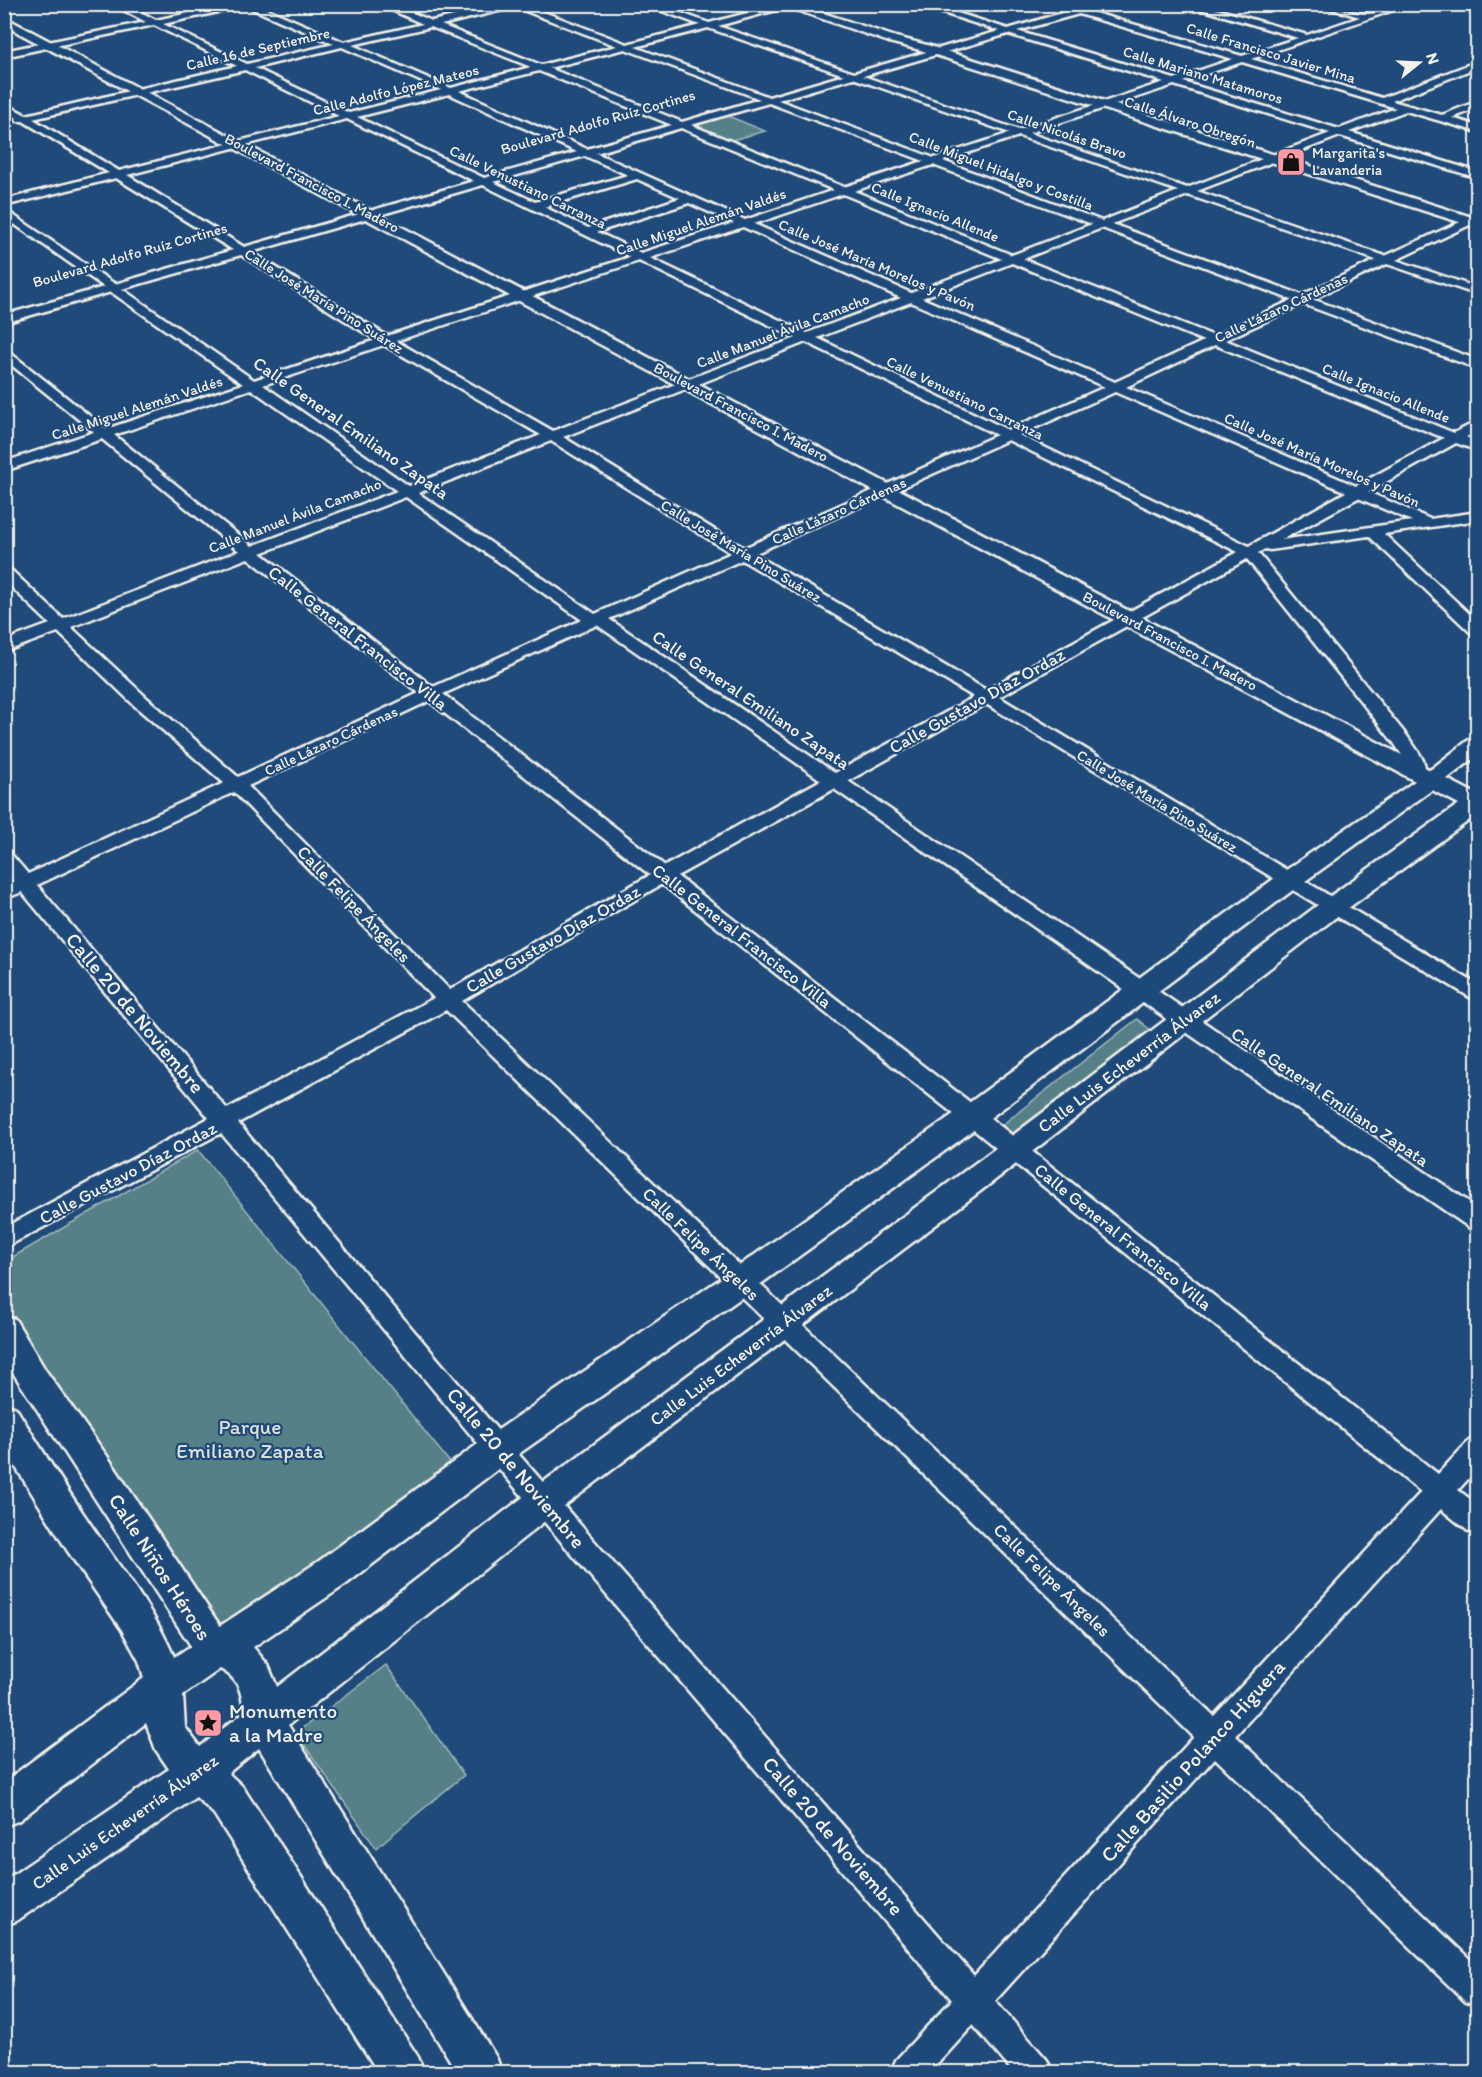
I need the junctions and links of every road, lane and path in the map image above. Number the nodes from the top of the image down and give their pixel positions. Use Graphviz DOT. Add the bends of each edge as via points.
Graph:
graph roads {
  1 [pos="116,4"];
  2 [pos="246,4"];
  3 [pos="382,4"];
  4 [pos="647,4"];
  5 [pos="919,4"];
  6 [pos="1103,4"];
  7 [pos="1188,4"];
  8 [pos="1319,4"];
  9 [pos="1407,4"];
  10 [pos="1448,4"];
  11 [pos="515,5"];
  12 [pos="789,5"];
  13 [pos="1061,6"];
  14 [pos="1080,11"];
  15 [pos="1478,12"];
  16 [pos="1369,17"];
  17 [pos="4,20"];
  18 [pos="155,23"];
  19 [pos="432,25"];
  20 [pos="710,26"];
  21 [pos="992,27"];
  22 [pos="1008,32"];
  23 [pos="1306,37"];
  24 [pos="52,44"];
  25 [pos="343,44"];
  26 [pos="627,48"];
  27 [pos="926,51"];
  28 [pos="4,54"];
  29 [pos="1243,60"];
  30 [pos="1478,64"];
  31 [pos="246,67"];
  32 [pos="542,69"];
  33 [pos="837,70"];
  34 [pos="854,76"];
  35 [pos="1175,83"];
  36 [pos="140,91"];
  37 [pos="452,91"];
  38 [pos="753,94"];
  39 [pos="770,100"];
  40 [pos="1382,101"];
  41 [pos="1478,104"];
  42 [pos="4,106"];
  43 [pos="1100,107"];
  44 [pos="1404,108"];
  45 [pos="350,117"];
  46 [pos="25,118"];
  47 [pos="1441,118"];
  48 [pos="664,119"];
  49 [pos="4,122"];
  50 [pos="680,126"];
  51 [pos="1478,129"];
  52 [pos="1341,133"];
  53 [pos="1022,134"];
  54 [pos="240,145"];
  55 [pos="570,145"];
  56 [pos="586,153"];
  57 [pos="1267,160"];
  58 [pos="933,161"];
  59 [pos="468,174"];
  60 [pos="119,175"];
  61 [pos="636,176"];
  62 [pos="1478,176"];
  63 [pos="446,181"];
  64 [pos="483,182"];
  65 [pos="840,191"];
  66 [pos="1186,191"];
  67 [pos="689,199"];
  68 [pos="4,203"];
  69 [pos="534,206"];
  70 [pos="365,207"];
  71 [pos="4,212"];
  72 [pos="334,212"];
  73 [pos="743,223"];
  74 [pos="1100,224"];
  75 [pos="1472,224"];
  76 [pos="586,232"];
  77 [pos="231,244"];
  78 [pos="642,258"];
  79 [pos="1013,259"];
  80 [pos="1384,260"];
  81 [pos="103,281"];
  82 [pos="1478,292"];
  83 [pos="522,296"];
  84 [pos="915,298"];
  85 [pos="1300,299"];
  86 [pos="4,320"];
  87 [pos="809,339"];
  88 [pos="1214,340"];
  89 [pos="386,341"];
  90 [pos="4,352"];
  91 [pos="1478,365"];
  92 [pos="687,384"];
  93 [pos="254,385"];
  94 [pos="1117,386"];
  95 [pos="1478,425"];
  96 [pos="106,433"];
  97 [pos="552,436"];
  98 [pos="1009,436"];
  99 [pos="1455,437"];
  100 [pos="1478,447"];
  101 [pos="4,467"];
  102 [pos="886,489"];
  103 [pos="407,491"];
  104 [pos="1356,493"];
  105 [pos="1478,516"];
  106 [pos="1428,523"];
  107 [pos="1372,531"];
  108 [pos="1254,550"];
  109 [pos="248,551"];
  110 [pos="743,554"];
  111 [pos="4,570"];
  112 [pos="1126,618"];
  113 [pos="598,619"];
  114 [pos="61,625"];
  115 [pos="1478,631"];
  116 [pos="4,647"];
  117 [pos="430,694"];
  118 [pos="985,696"];
  119 [pos="1478,744"];
  120 [pos="1424,777"];
  121 [pos="834,780"];
  122 [pos="238,786"];
  123 [pos="1477,803"];
  124 [pos="4,858"];
  125 [pos="664,874"];
  126 [pos="1288,881"];
  127 [pos="15,888"];
  128 [pos="1331,908"];
  129 [pos="1140,991"];
  130 [pos="1478,995"];
  131 [pos="448,1000"];
  132 [pos="1183,1020"];
  133 [pos="972,1116"];
  134 [pos="225,1120"];
  135 [pos="1014,1150"];
  136 [pos="1478,1221"];
  137 [pos="4,1239"];
  138 [pos="740,1282"];
  139 [pos="784,1323"];
  140 [pos="4,1329"];
  141 [pos="4,1418"];
  142 [pos="498,1449"];
  143 [pos="1478,1449"];
  144 [pos="1439,1491"];
  145 [pos="543,1502"];
  146 [pos="1478,1522"];
  147 [pos="216,1650"];
  148 [pos="165,1686"];
  149 [pos="264,1721"];
  150 [pos="1215,1736"];
  151 [pos="200,1771"];
  152 [pos="4,1807"];
  153 [pos="4,1906"];
  154 [pos="1478,1990"];
  155 [pos="975,2000"];
  156 [pos="403,2073"];
  157 [pos="481,2073"];
  158 [pos="908,2073"];
  159 [pos="1035,2073"];
  1 -- 18 [label="street, Calle Venustiano Carranza"];
  2 -- 18 [label="street"];
  2 -- 25 [label="street, Calle José María Morelos y Pavón"];
  3 -- 19 [label="street, Calle Ignacio Allende"];
  4 -- 20 [label="street, Calle Nicolás Bravo"];
  5 -- 21 [label="street, Calle Mariano Matamoros"];
  6 -- 14 [label="street"];
  7 -- 23 [label="street"];
  8 -- 16 [label="street"];
  9 -- 16 [label="street, Calle Miguel Alemán Valdés"];
  10 -- 15 [label="street"];
  11 -- 19 [label="street, Calle 16 de Septiembre"];
  11 -- 26 [label="street, Calle Miguel Hidalgo y Costilla"];
  12 -- 20 [label="street, Calle Adolfo López Mateos"];
  12 -- 27 [label="street, Calle Álvaro Obregón"];
  13 -- 14 [label="street, Calle Francisco Javier Mina"];
  13 -- 21 [label="street, Boulevard Adolfo Ruíz Cortines"];
  14 -- 22 [label="street"];
  14 -- 29 [label="street, Calle Francisco Javier Mina"];
  16 -- 23 [label="street, Calle Miguel Alemán Valdés"];
  17 -- 24 [label="street, Boulevard Francisco I. Madero"];
  18 -- 24 [label="street"];
  18 -- 31 [label="street, Calle Venustiano Carranza"];
  19 -- 25 [label="street, Calle 16 de Septiembre"];
  19 -- 32 [label="street, Calle Ignacio Allende"];
  20 -- 26 [label="street, Calle Adolfo López Mateos"];
  20 -- 33 [label="street, Calle Nicolás Bravo"];
  21 -- 22 [label="street, Calle Mariano Matamoros"];
  21 -- 27 [label="street, Boulevard Adolfo Ruíz Cortines"];
  22 -- 27 [label="street"];
  22 -- 35 [label="street, Calle Mariano Matamoros"];
  23 -- 29 [label="street, Calle Miguel Alemán Valdés"];
  24 -- 28 [label="street"];
  24 -- 36 [label="street, Boulevard Francisco I. Madero"];
  25 -- 31 [label="street, Calle 16 de Septiembre"];
  25 -- 37 [label="street, Calle José María Morelos y Pavón"];
  26 -- 32 [label="street, Calle Adolfo López Mateos"];
  26 -- 38 [label="street, Calle Miguel Hidalgo y Costilla"];
  27 -- 33 [label="street, Boulevard Adolfo Ruíz Cortines"];
  27 -- 34 [label="street, Boulevard Adolfo Ruíz Cortines"];
  27 -- 43 [label="street, Calle Álvaro Obregón"];
  29 -- 35 [label="street, Calle Miguel Alemán Valdés"];
  29 -- 40 [label="street, Calle Francisco Javier Mina"];
  30 -- 40 [label="street"];
  31 -- 36 [label="street, Calle 16 de Septiembre"];
  31 -- 45 [label="street, Calle Venustiano Carranza"];
  32 -- 37 [label="street, Calle Adolfo López Mateos"];
  32 -- 48 [label="street, Calle Ignacio Allende"];
  33 -- 34 [label="street, Calle Nicolás Bravo"];
  33 -- 38 [label="street, Boulevard Adolfo Ruíz Cortines"];
  34 -- 39 [label="street, Boulevard Adolfo Ruíz Cortines"];
  34 -- 53 [label="street, Calle Nicolás Bravo"];
  35 -- 43 [label="street, Calle Miguel Alemán Valdés"];
  35 -- 52 [label="street, Calle Mariano Matamoros"];
  36 -- 46 [label="street, Calle 16 de Septiembre"];
  36 -- 54 [label="street, Boulevard Francisco I. Madero"];
  37 -- 45 [label="street, Calle Adolfo López Mateos"];
  37 -- 55 [label="street, Calle José María Morelos y Pavón"];
  38 -- 39 [label="street, Calle Miguel Hidalgo y Costilla"];
  38 -- 48 [label="street, Boulevard Adolfo Ruíz Cortines"];
  39 -- 50 [label="street, Boulevard Adolfo Ruíz Cortines"];
  39 -- 58 [label="street, Calle Miguel Hidalgo y Costilla"];
  40 -- 44 [label="street, Calle Francisco Javier Mina"];
  41 -- 47 [label="street"];
  42 -- 46 [label="street, Calle José María Pino Suárez"];
  43 -- 53 [label="street, Calle Miguel Alemán Valdés"];
  43 -- 57 [label="street, Calle Álvaro Obregón"];
  44 -- 47 [label="street, Calle Francisco Javier Mina"];
  44 -- 52 [label="street, Calle Manuel Ávila Camacho"];
  45 -- 54 [label="street, Calle Adolfo López Mateos"];
  45 -- 59 [label="street, Calle Venustiano Carranza"];
  46 -- 49 [label="street, Calle 16 de Septiembre"];
  46 -- 60 [label="street, Calle José María Pino Suárez"];
  47 -- 51 [label="street, Calle Francisco Javier Mina"];
  48 -- 50 [label="street, Calle Ignacio Allende"];
  48 -- 55 [label="street, Boulevard Adolfo Ruíz Cortines"];
  50 -- 56 [label="street, Boulevard Adolfo Ruíz Cortines"];
  50 -- 65 [label="street, Calle Ignacio Allende"];
  52 -- 57 [label="street, Calle Manuel Ávila Camacho"];
  52 -- 62 [label="street, Calle Mariano Matamoros"];
  53 -- 58 [label="street, Calle Miguel Alemán Valdés"];
  53 -- 66 [label="street, Calle Nicolás Bravo"];
  54 -- 60 [label="street, Calle Adolfo López Mateos"];
  54 -- 70 [label="street, Boulevard Francisco I. Madero"];
  55 -- 56 [label="street, Calle José María Morelos y Pavón"];
  55 -- 59 [label="street, Boulevard Adolfo Ruíz Cortines"];
  56 -- 61 [label="street, Calle José María Morelos y Pavón"];
  56 -- 64 [label="street, Boulevard Adolfo Ruíz Cortines"];
  57 -- 66 [label="street, Calle Manuel Ávila Camacho"];
  57 -- 75 [label="street, Calle Álvaro Obregón"];
  58 -- 65 [label="street, Calle Miguel Alemán Valdés"];
  58 -- 74 [label="street, Calle Miguel Hidalgo y Costilla"];
  59 -- 63 [label="street, Boulevard Adolfo Ruíz Cortines"];
  59 -- 64 [label="street, Calle Venustiano Carranza"];
  60 -- 68 [label="street, Calle Adolfo López Mateos"];
  60 -- 77 [label="street, Calle José María Pino Suárez"];
  61 -- 67 [label="street, Calle José María Morelos y Pavón"];
  61 -- 69 [label="street"];
  64 -- 69 [label="street, Calle Venustiano Carranza"];
  64 -- 70 [label="street, Boulevard Adolfo Ruíz Cortines"];
  65 -- 73 [label="street, Calle Miguel Alemán Valdés"];
  65 -- 79 [label="street, Calle Ignacio Allende"];
  66 -- 74 [label="street, Calle Manuel Ávila Camacho"];
  66 -- 80 [label="street, Calle Nicolás Bravo"];
  67 -- 73 [label="street, Calle José María Morelos y Pavón"];
  67 -- 76 [label="street, Calle Miguel Alemán Valdés"];
  69 -- 76 [label="street, Calle Venustiano Carranza"];
  70 -- 72 [label="street, Boulevard Adolfo Ruíz Cortines"];
  70 -- 77 [label="street, Boulevard Adolfo Ruíz Cortines"];
  70 -- 83 [label="street, Boulevard Francisco I. Madero"];
  71 -- 81 [label="street, Calle General Emiliano Zapata"];
  73 -- 78 [label="street, Calle Miguel Alemán Valdés"];
  73 -- 84 [label="street, Calle José María Morelos y Pavón"];
  74 -- 79 [label="street, Calle Manuel Ávila Camacho"];
  74 -- 85 [label="street, Calle Miguel Hidalgo y Costilla"];
  75 -- 80 [label="street, Calle Lázaro Cárdenas"];
  76 -- 78 [label="street, Calle Venustiano Carranza"];
  77 -- 81 [label="street, Boulevard Adolfo Ruíz Cortines"];
  77 -- 89 [label="street, Calle José María Pino Suárez"];
  78 -- 83 [label="street, Calle Miguel Alemán Valdés"];
  78 -- 87 [label="street, Calle Venustiano Carranza"];
  79 -- 84 [label="street, Calle Manuel Ávila Camacho"];
  79 -- 88 [label="street, Calle Ignacio Allende"];
  80 -- 82 [label="street, Calle Nicolás Bravo"];
  80 -- 85 [label="street, Calle Lázaro Cárdenas"];
  81 -- 86 [label="street, Boulevard Adolfo Ruíz Cortines"];
  81 -- 93 [label="street, Calle General Emiliano Zapata"];
  83 -- 89 [label="street, Calle Miguel Alemán Valdés"];
  83 -- 92 [label="street, Boulevard Francisco I. Madero"];
  84 -- 87 [label="street, Calle Manuel Ávila Camacho"];
  84 -- 94 [label="street, Calle José María Morelos y Pavón"];
  85 -- 88 [label="street, Calle Lázaro Cárdenas"];
  85 -- 91 [label="street, Calle Miguel Hidalgo y Costilla"];
  87 -- 92 [label="street, Calle Manuel Ávila Camacho"];
  87 -- 98 [label="street, Calle Venustiano Carranza"];
  88 -- 94 [label="street, Calle Lázaro Cárdenas"];
  88 -- 99 [label="street, Calle Ignacio Allende"];
  89 -- 93 [label="street, Calle Miguel Alemán Valdés"];
  89 -- 97 [label="street, Calle José María Pino Suárez"];
  90 -- 96 [label="street, Calle General Francisco Villa"];
  92 -- 97 [label="street, Calle Manuel Ávila Camacho"];
  92 -- 102 [label="street, Boulevard Francisco I. Madero"];
  93 -- 96 [label="street, Calle Miguel Alemán Valdés"];
  93 -- 103 [label="street, Calle General Emiliano Zapata"];
  94 -- 98 [label="street, Calle Lázaro Cárdenas"];
  94 -- 104 [label="street, Calle José María Morelos y Pavón"];
  95 -- 99 [label="street, Calle Gustavo Díaz Ordaz"];
  96 -- 101 [label="street, Calle Miguel Alemán Valdés"];
  96 -- 109 [label="street, Calle General Francisco Villa"];
  97 -- 103 [label="street, Calle Manuel Ávila Camacho"];
  97 -- 110 [label="street, Calle José María Pino Suárez"];
  98 -- 102 [label="street, Calle Lázaro Cárdenas"];
  98 -- 108 [label="street, Calle Venustiano Carranza"];
  99 -- 100 [label="street, Calle Ignacio Allende"];
  99 -- 104 [label="street, Calle Gustavo Díaz Ordaz"];
  102 -- 110 [label="street, Calle Lázaro Cárdenas"];
  102 -- 112 [label="street, Boulevard Francisco I. Madero"];
  103 -- 109 [label="street, Calle Manuel Ávila Camacho"];
  103 -- 113 [label="street, Calle General Emiliano Zapata" via="594,621"];
  104 -- 106 [label="street, Calle José María Morelos y Pavón"];
  104 -- 108 [label="street, Calle Gustavo Díaz Ordaz"];
  105 -- 106 [label="street"];
  106 -- 107 [label="street"];
  107 -- 108 [label="street"];
  107 -- 115 [label="street"];
  108 -- 112 [label="street, Calle Gustavo Díaz Ordaz"];
  108 -- 120 [label="street" via="1401,740"];
  109 -- 114 [label="street, Calle Manuel Ávila Camacho"];
  109 -- 117 [label="street, Calle General Francisco Villa"];
  110 -- 113 [label="street, Calle Lázaro Cárdenas"];
  110 -- 118 [label="street, Calle José María Pino Suárez"];
  111 -- 114 [label="street, Calle Felipe Ángeles"];
  112 -- 118 [label="street, Calle Gustavo Díaz Ordaz"];
  112 -- 120 [label="street, Boulevard Francisco I. Madero"];
  113 -- 117 [label="street, Calle Lázaro Cárdenas"];
  113 -- 121 [label="street, Calle General Emiliano Zapata"];
  114 -- 116 [label="street, Calle Manuel Ávila Camacho"];
  114 -- 122 [label="street, Calle Felipe Ángeles" via="142,703"];
  117 -- 122 [label="street, Calle Lázaro Cárdenas"];
  117 -- 125 [label="street, Calle General Francisco Villa"];
  118 -- 121 [label="street, Calle Gustavo Díaz Ordaz"];
  118 -- 126 [label="street, Calle José María Pino Suárez"];
  119 -- 120 [label="street"];
  120 -- 123 [label="street, Boulevard Francisco I. Madero"];
  120 -- 126 [label="street"];
  121 -- 125 [label="street, Calle Gustavo Díaz Ordaz"];
  121 -- 129 [label="street, Calle General Emiliano Zapata"];
  122 -- 127 [label="street, Calle Lázaro Cárdenas"];
  122 -- 131 [label="street, Calle Felipe Ángeles"];
  123 -- 128 [label="street, Calle Luis Echeverría Álvarez"];
  124 -- 127 [label="street, Calle 20 de Noviembre"];
  125 -- 131 [label="street, Calle Gustavo Díaz Ordaz"];
  125 -- 133 [label="street, Calle General Francisco Villa"];
  126 -- 128 [label="street, Calle José María Pino Suárez"];
  126 -- 129 [label="street"];
  127 -- 134 [label="street, Calle 20 de Noviembre"];
  128 -- 130 [label="street, Calle José María Pino Suárez"];
  128 -- 132 [label="street, Calle Luis Echeverría Álvarez"];
  129 -- 132 [label="street, Calle General Emiliano Zapata"];
  129 -- 133 [label="street"];
  131 -- 134 [label="street, Calle Gustavo Díaz Ordaz"];
  131 -- 138 [label="street, Calle Felipe Ángeles"];
  132 -- 135 [label="street, Calle Luis Echeverría Álvarez"];
  132 -- 136 [label="street, Calle General Emiliano Zapata"];
  133 -- 135 [label="street, Calle General Francisco Villa"];
  133 -- 138 [label="street"];
  134 -- 137 [label="street, Calle Gustavo Díaz Ordaz"];
  134 -- 142 [label="street, Calle 20 de Noviembre"];
  135 -- 139 [label="street, Calle Luis Echeverría Álvarez"];
  135 -- 144 [label="street, Calle General Francisco Villa"];
  138 -- 139 [label="street, Calle Felipe Ángeles"];
  138 -- 142 [label="street"];
  139 -- 145 [label="street, Calle Luis Echeverría Álvarez"];
  139 -- 150 [label="street, Calle Felipe Ángeles"];
  140 -- 147 [label="street, Calle Niños Héroes"];
  141 -- 148 [label="street" via="134,1616"];
  142 -- 145 [label="street, Calle 20 de Noviembre"];
  142 -- 147 [label="street" via="332,1573"];
  143 -- 144 [label="street, Calle Basilio Polanco Higuera"];
  144 -- 146 [label="street, Calle General Francisco Villa"];
  144 -- 150 [label="street, Calle Basilio Polanco Higuera"];
  145 -- 149 [label="street, Calle Luis Echeverría Álvarez"];
  145 -- 155 [label="street, Calle 20 de Noviembre"];
  147 -- 148 [label="street"];
  147 -- 149 [label="street, Calle Niños Héroes" via="237,1658 256,1678"];
  148 -- 151 [label="street" via="163,1707 169,1737"];
  148 -- 152 [label="street"];
  149 -- 151 [label="street, Calle Luis Echeverría Álvarez"];
  149 -- 157 [label="street, Calle Niños Héroes"];
  150 -- 154 [label="street, Calle Felipe Ángeles"];
  150 -- 155 [label="street, Calle Basilio Polanco Higuera"];
  151 -- 153 [label="street, Calle Luis Echeverría Álvarez"];
  151 -- 156 [label="street" via="228,1800"];
  155 -- 158 [label="street, Calle Basilio Polanco Higuera"];
  155 -- 159 [label="street, Calle 20 de Noviembre"];
}
